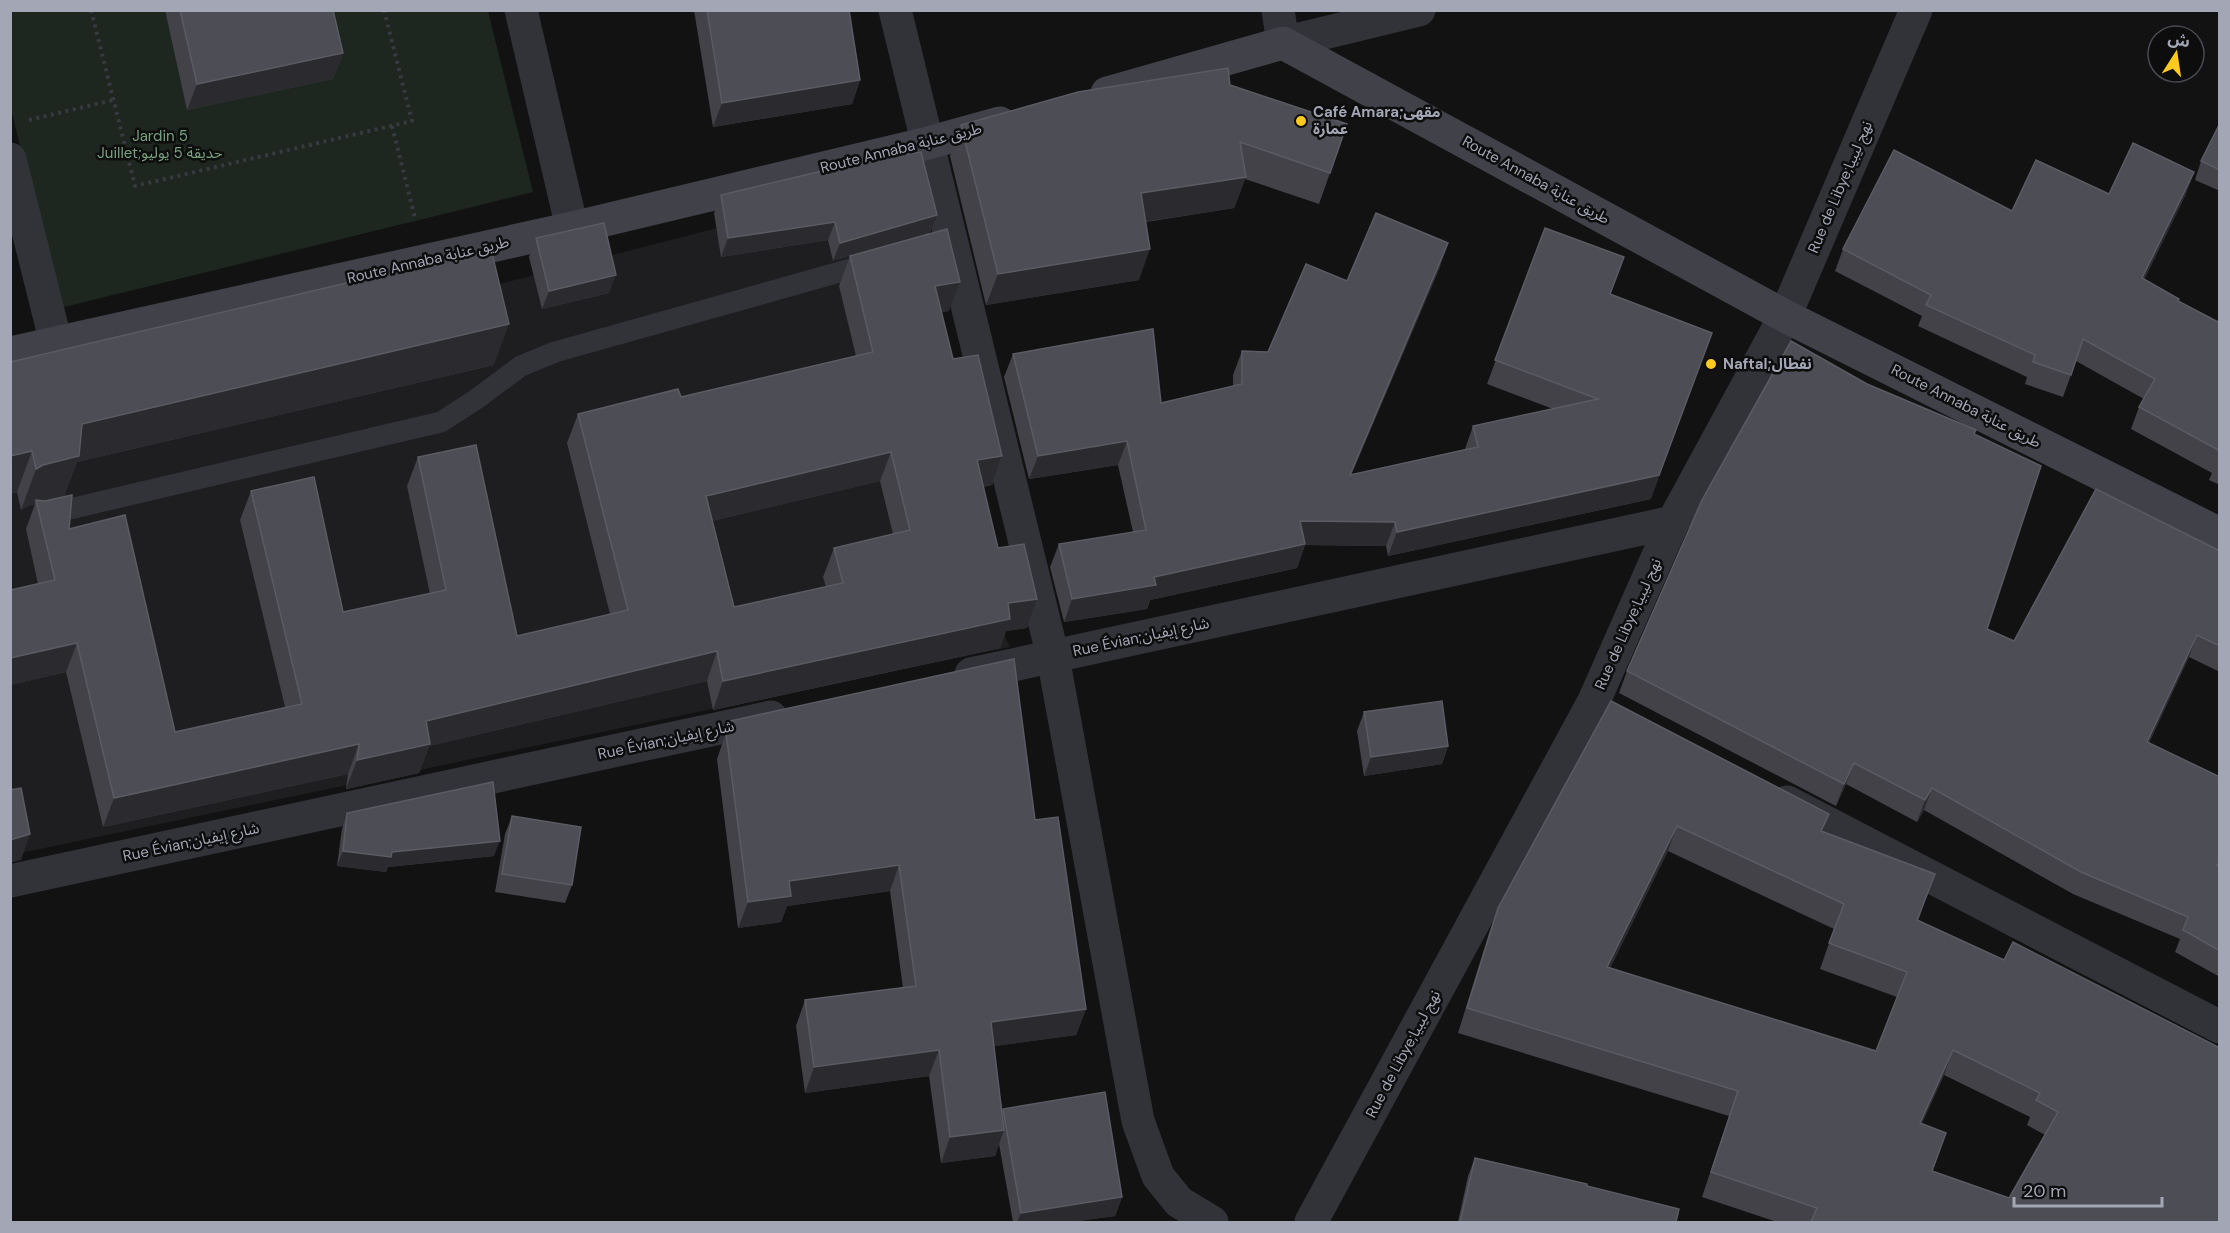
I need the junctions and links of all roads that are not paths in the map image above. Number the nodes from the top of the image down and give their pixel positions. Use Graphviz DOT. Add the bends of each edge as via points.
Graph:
graph roads {
  1 [pos="521,10"];
  2 [pos="895,10"];
  3 [pos="1278,10"];
  4 [pos="1419,10"];
  5 [pos="1916,10"];
  6 [pos="1283,43"];
  7 [pos="1077,101"];
  8 [pos="1031,114"];
  9 [pos="928,143"];
  10 [pos="10,159"];
  11 [pos="572,228"];
  12 [pos="895,256"];
  13 [pos="1785,316"];
  14 [pos="56,343"];
  15 [pos="10,353"];
  16 [pos="31,518"];
  17 [pos="1673,522"];
  18 [pos="2220,534"];
  19 [pos="1053,657"];
  20 [pos="936,682"];
  21 [pos="797,712"];
  22 [pos="1764,789"];
  23 [pos="10,881"];
  24 [pos="2220,1027"];
  25 [pos="1212,1222"];
  26 [pos="1311,1222"];
  1 -- 11 [label="street"];
  2 -- 9 [label="street"];
  3 -- 6 [label="street"];
  4 -- 6 [label="street"];
  5 -- 13 [label="street, Rue de Libye;نهج ليبيا"];
  6 -- 7 [label="main road"];
  6 -- 13 [label="main road, Route Annaba طريق عنابة"];
  8 -- 9 [label="main road, Route Annaba طريق عنابة"];
  9 -- 11 [label="main road, Route Annaba طريق عنابة"];
  9 -- 19 [label="street" via="940,244"];
  10 -- 14 [label="street"];
  11 -- 14 [label="main road, Route Annaba طريق عنابة"];
  12 -- 16 [label="lane" via="555,352 521,366 441,422"];
  13 -- 17 [label="street, Rue de Libye;نهج ليبيا"];
  13 -- 18 [label="main road, Route Annaba طريق عنابة"];
  14 -- 15 [label="main road, Route Annaba طريق عنابة"];
  17 -- 19 [label="street, Rue Évian;شارع إيفيان"];
  17 -- 26 [label="street, Rue de Libye;نهج ليبيا" via="1604,706"];
  19 -- 20 [label="street, Rue Évian;شارع إيفيان"];
  19 -- 25 [label="street" via="1138,1121 1158,1176 1179,1202"];
  21 -- 23 [label="street, Rue Évian;شارع إيفيان"];
  22 -- 24 [label="street"];
}
